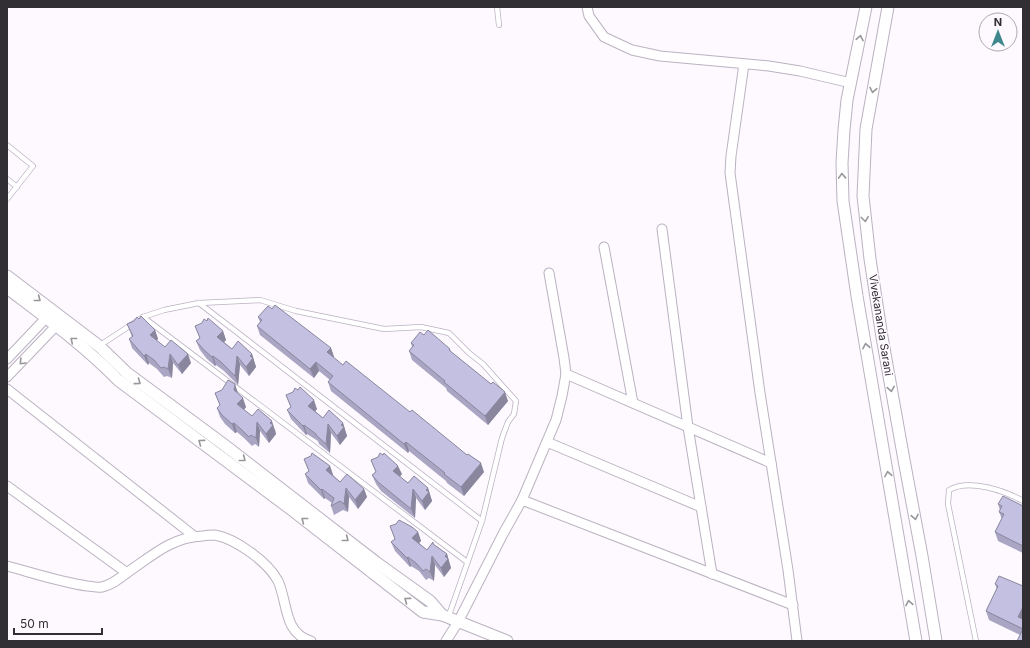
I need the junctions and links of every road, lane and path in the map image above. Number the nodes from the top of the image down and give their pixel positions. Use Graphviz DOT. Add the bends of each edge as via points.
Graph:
graph roads {
  1 [pos="497,7"];
  2 [pos="587,7"];
  3 [pos="866,7"];
  4 [pos="888,7"];
  5 [pos="499,25"];
  6 [pos="744,64"];
  7 [pos="851,83"];
  8 [pos="7,145"];
  9 [pos="7,179"];
  10 [pos="17,186"];
  11 [pos="7,198"];
  12 [pos="662,229"];
  13 [pos="604,247"];
  14 [pos="549,273"];
  15 [pos="7,276"];
  16 [pos="7,288"];
  17 [pos="199,302"];
  18 [pos="143,317"];
  19 [pos="46,318"];
  20 [pos="56,326"];
  21 [pos="98,346"];
  22 [pos="86,350"];
  23 [pos="7,359"];
  24 [pos="566,374"];
  25 [pos="7,377"];
  26 [pos="7,389"];
  27 [pos="633,403"];
  28 [pos="688,427"];
  29 [pos="547,442"];
  30 [pos="901,445"];
  31 [pos="883,448"];
  32 [pos="771,463"];
  33 [pos="7,486"];
  34 [pos="522,500"];
  35 [pos="1023,501"];
  36 [pos="701,507"];
  37 [pos="482,521"];
  38 [pos="194,536"];
  39 [pos="467,562"];
  40 [pos="7,566"];
  41 [pos="127,573"];
  42 [pos="712,574"];
  43 [pos="792,605"];
  44 [pos="449,618"];
  45 [pos="311,641"];
  46 [pos="446,641"];
  47 [pos="507,641"];
  48 [pos="797,641"];
  49 [pos="916,641"];
  50 [pos="936,641"];
  51 [pos="976,641"];
  1 -- 5 [label="lane"];
  2 -- 6 [label="street" via="589,16 604,37 632,50 660,56"];
  7 -- 3 [label="street, Vivekananda Sarani, one-way"];
  4 -- 30 [label="street, Vivekananda Sarani, one-way" via="866,129 862,196 882,337"];
  6 -- 7 [label="street" via="800,71"];
  6 -- 32 [label="street" via="730,174"];
  31 -- 7 [label="street, Vivekananda Sarani, one-way" via="843,201 842,163"];
  8 -- 10 [label="lane" via="33,166"];
  9 -- 10 [label="lane"];
  10 -- 11 [label="lane"];
  12 -- 28 [label="street"];
  13 -- 27 [label="street"];
  14 -- 24 [label="street"];
  15 -- 21 [label="street, one-way"];
  16 -- 19 [label="street"];
  17 -- 18 [label="lane"];
  17 -- 37 [label="lane"];
  17 -- 37 [label="lane" via="260,300 296,311 384,329 421,327 449,333 483,364 516,401 514,414 502,438"];
  18 -- 21 [label="lane"];
  18 -- 39 [label="lane"];
  19 -- 20 [label="street"];
  19 -- 23 [label="street"];
  22 -- 20 [label="street, one-way"];
  20 -- 25 [label="street, one-way"];
  21 -- 22 [label="lane"];
  21 -- 44 [label="street, one-way" via="127,374 223,444"];
  44 -- 22 [label="street, one-way" via="423,612 286,505 118,380"];
  24 -- 27 [label="street"];
  24 -- 29 [label="street" via="559,408"];
  26 -- 38 [label="street"];
  27 -- 28 [label="street"];
  28 -- 32 [label="street"];
  28 -- 36 [label="street"];
  29 -- 34 [label="street"];
  29 -- 36 [label="street"];
  30 -- 31 [label="street"];
  30 -- 50 [label="street, Vivekananda Sarani, one-way"];
  49 -- 31 [label="street, Vivekananda Sarani, one-way"];
  32 -- 43 [label="street"];
  33 -- 41 [label="street"];
  34 -- 42 [label="street"];
  34 -- 44 [label="street"];
  35 -- 51 [label="lane" via="987,487 968,485 949,490 948,504"];
  36 -- 42 [label="street"];
  37 -- 39 [label="lane"];
  38 -- 41 [label="street" via="176,540"];
  38 -- 45 [label="street" via="214,535 230,540 261,561 271,570 278,582 290,624 295,632"];
  39 -- 44 [label="lane"];
  40 -- 41 [label="street" via="78,585 100,588 112,584"];
  42 -- 43 [label="street"];
  43 -- 48 [label="street"];
  44 -- 46 [label="street"];
  44 -- 47 [label="street"];
}
